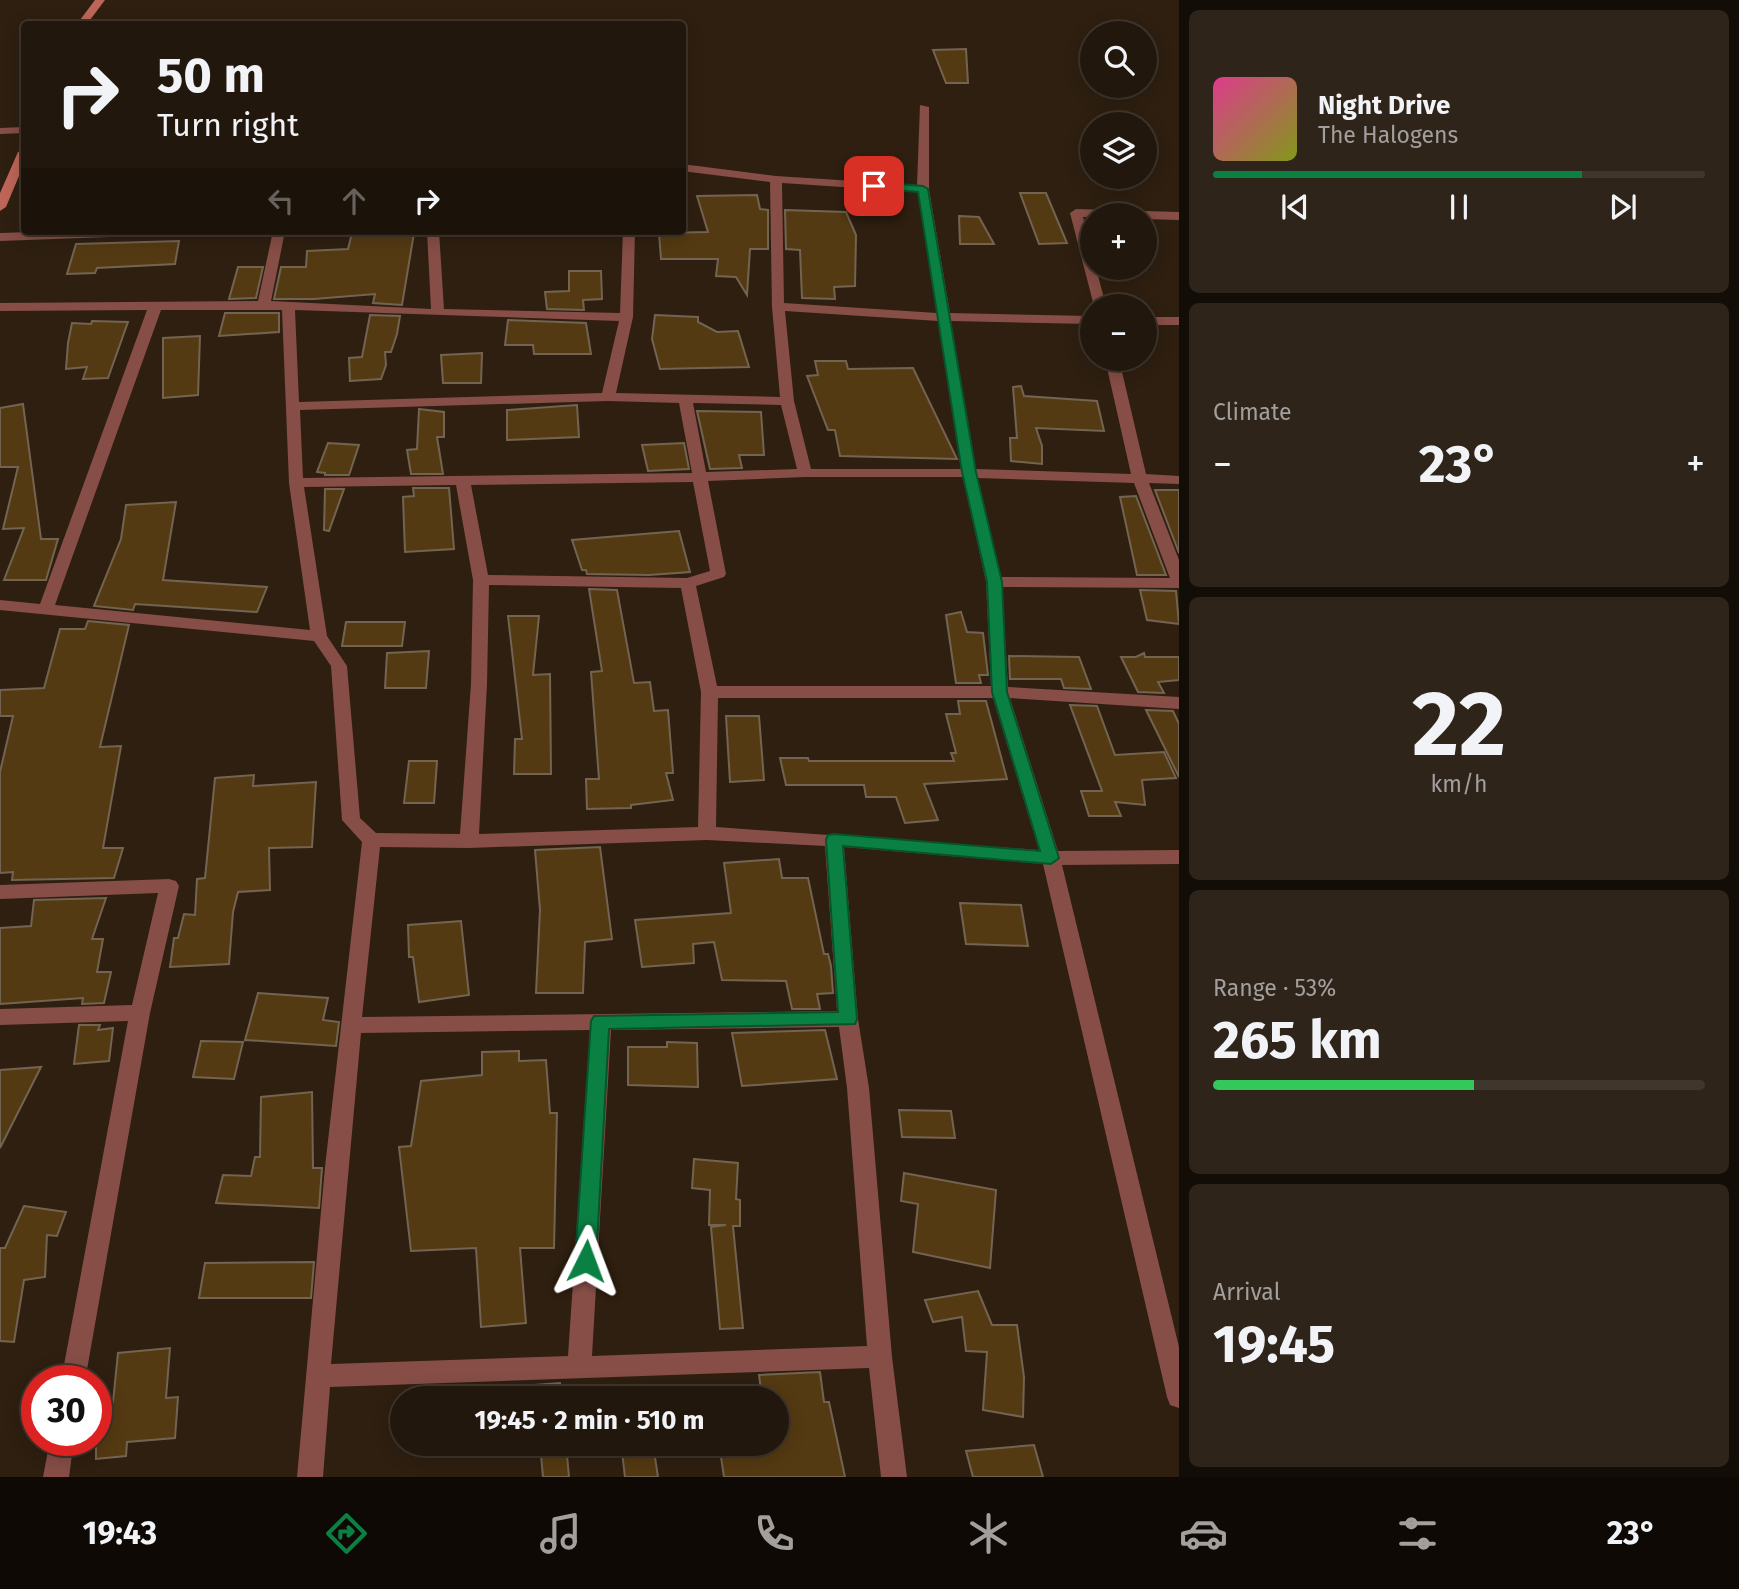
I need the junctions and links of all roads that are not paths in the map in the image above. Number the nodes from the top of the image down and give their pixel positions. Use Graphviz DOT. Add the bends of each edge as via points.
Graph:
graph roads {
  1 [pos="100,0"];
  2 [pos="84,21"];
  3 [pos="924,107"];
  4 [pos="0,131"];
  5 [pos="21,131"];
  6 [pos="21,159"];
  7 [pos="686,168"];
  8 [pos="776,179"];
  9 [pos="923,189"];
  10 [pos="0,206"];
  11 [pos="1179,216"];
  12 [pos="28,235"];
  13 [pos="278,235"];
  14 [pos="433,235"];
  15 [pos="629,235"];
  16 [pos="0,236"];
  17 [pos="1097,294"];
  18 [pos="264,305"];
  19 [pos="0,307"];
  20 [pos="155,307"];
  21 [pos="288,307"];
  22 [pos="778,307"];
  23 [pos="438,313"];
  24 [pos="626,317"];
  25 [pos="942,317"];
  26 [pos="1080,320"];
  27 [pos="1157,321"];
  28 [pos="1179,321"];
  29 [pos="1115,371"];
  30 [pos="608,397"];
  31 [pos="685,398"];
  32 [pos="787,401"];
  33 [pos="293,406"];
  34 [pos="805,472"];
  35 [pos="969,472"];
  36 [pos="700,477"];
  37 [pos="463,480"];
  38 [pos="1140,480"];
  39 [pos="1179,480"];
  40 [pos="296,483"];
  41 [pos="481,580"];
  42 [pos="994,582"];
  43 [pos="1179,582"];
  44 [pos="688,583"];
  45 [pos="0,605"];
  46 [pos="46,609"];
  47 [pos="319,636"];
  48 [pos="710,692"];
  49 [pos="1000,692"];
  50 [pos="1179,703"];
  51 [pos="707,833"];
  52 [pos="370,840"];
  53 [pos="834,840"];
  54 [pos="469,841"];
  55 [pos="1179,856"];
  56 [pos="1051,858"];
  57 [pos="0,892"];
  58 [pos="140,1013"];
  59 [pos="0,1017"];
  60 [pos="848,1019"];
  61 [pos="601,1021"];
  62 [pos="351,1025"];
  63 [pos="880,1357"];
  64 [pos="76,1365"];
  65 [pos="579,1367"];
  66 [pos="317,1376"];
  67 [pos="1179,1396"];
  68 [pos="59,1456"];
  69 [pos="56,1477"];
  70 [pos="310,1477"];
  71 [pos="894,1477"];
  1 -- 2 [label="street"];
  3 -- 9 [label="street"];
  4 -- 5 [label="street"];
  6 -- 10 [label="street"];
  7 -- 8 [label="street"];
  8 -- 9 [label="street"];
  8 -- 22 [label="street"];
  9 -- 25 [label="street"];
  11 -- 17 [label="street" via="1076,213"];
  12 -- 16 [label="street"];
  13 -- 18 [label="street"];
  14 -- 23 [label="street"];
  15 -- 24 [label="street"];
  18 -- 20 [label="street"];
  18 -- 21 [label="street"];
  19 -- 20 [label="street"];
  20 -- 46 [label="street"];
  21 -- 23 [label="street"];
  21 -- 33 [label="street"];
  22 -- 25 [label="street"];
  22 -- 32 [label="street"];
  23 -- 24 [label="street"];
  24 -- 30 [label="street"];
  25 -- 26 [label="street"];
  25 -- 35 [label="street"];
  27 -- 28 [label="street"];
  29 -- 38 [label="street"];
  30 -- 31 [label="street"];
  30 -- 33 [label="street"];
  31 -- 32 [label="street"];
  31 -- 36 [label="street"];
  32 -- 34 [label="street"];
  33 -- 40 [label="street"];
  34 -- 35 [label="street"];
  34 -- 36 [label="street"];
  35 -- 38 [label="street"];
  35 -- 42 [label="street"];
  36 -- 37 [label="street"];
  36 -- 44 [label="street" via="718,574"];
  37 -- 40 [label="street"];
  37 -- 41 [label="street"];
  38 -- 39 [label="street"];
  38 -- 43 [label="street"];
  40 -- 47 [label="street"];
  41 -- 44 [label="street"];
  41 -- 54 [label="street" via="480,684"];
  42 -- 43 [label="street"];
  42 -- 49 [label="street"];
  44 -- 48 [label="street"];
  45 -- 46 [label="street"];
  46 -- 47 [label="street"];
  47 -- 52 [label="street" via="339,666 351,820"];
  48 -- 49 [label="street"];
  48 -- 51 [label="street"];
  49 -- 50 [label="street"];
  49 -- 56 [label="street"];
  51 -- 53 [label="street"];
  51 -- 54 [label="street"];
  52 -- 54 [label="street"];
  52 -- 62 [label="street"];
  53 -- 56 [label="street"];
  53 -- 60 [label="street"];
  55 -- 56 [label="street"];
  56 -- 67 [label="street"];
  57 -- 58 [label="street" via="169,886"];
  58 -- 59 [label="street"];
  58 -- 64 [label="street"];
  60 -- 61 [label="street"];
  60 -- 63 [label="street"];
  61 -- 62 [label="street"];
  61 -- 65 [label="street"];
  62 -- 66 [label="street"];
  63 -- 65 [label="street"];
  63 -- 71 [label="street"];
  65 -- 66 [label="street"];
  66 -- 70 [label="street"];
  68 -- 69 [label="street"];
}
